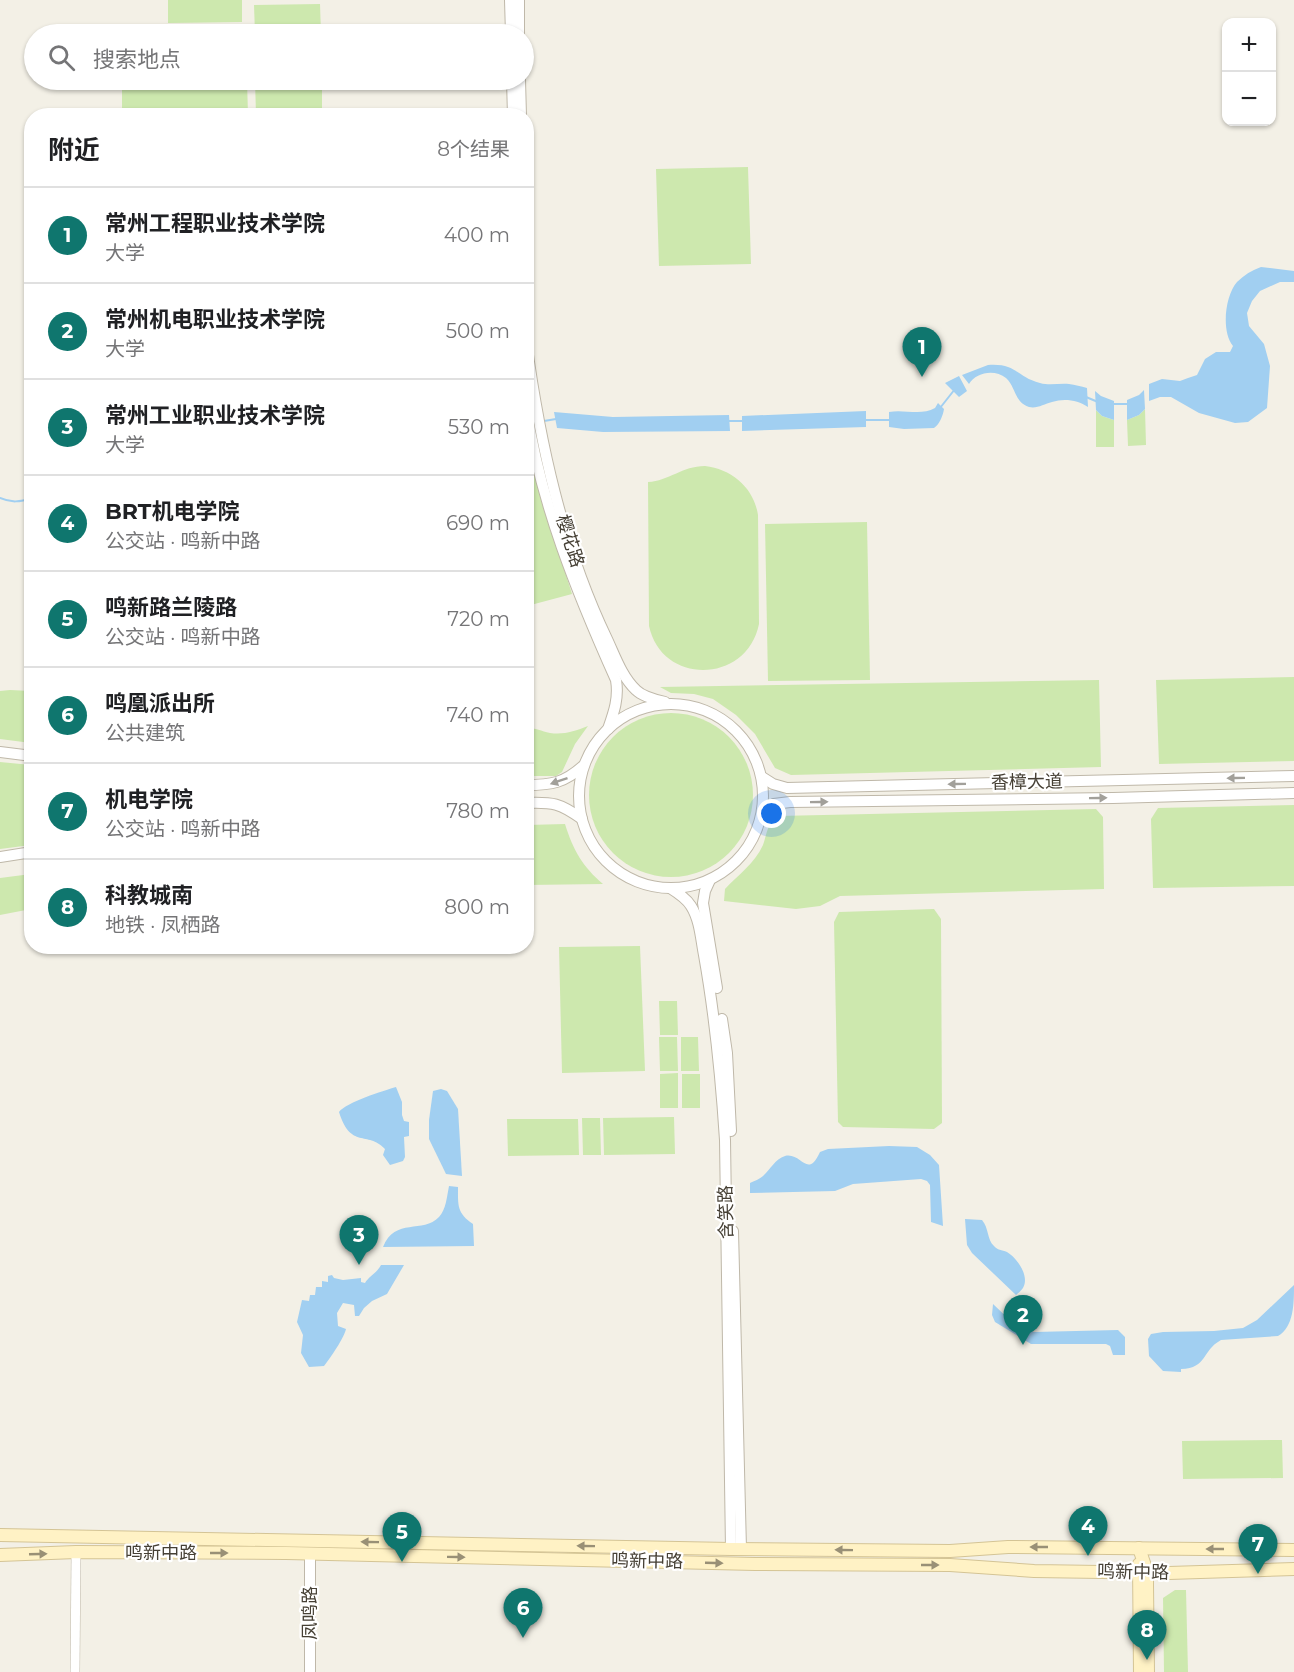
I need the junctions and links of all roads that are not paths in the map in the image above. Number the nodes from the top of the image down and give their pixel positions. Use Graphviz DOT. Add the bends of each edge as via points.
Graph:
graph roads {
  1 [pos="510,0"];
  2 [pos="519,0"];
  3 [pos="511,24"];
  4 [pos="519,24"];
  5 [pos="512,90"];
  6 [pos="520,90"];
  7 [pos="513,108"];
  8 [pos="521,108"];
  9 [pos="534,426"];
  10 [pos="536,433"];
  11 [pos="675,705"];
  12 [pos="606,732"];
  13 [pos="0,752"];
  14 [pos="24,755"];
  15 [pos="586,764"];
  16 [pos="1294,776"];
  17 [pos="762,777"];
  18 [pos="534,785"];
  19 [pos="1294,793"];
  20 [pos="534,803"];
  21 [pos="763,812"];
  22 [pos="582,819"];
  23 [pos="24,853"];
  24 [pos="0,857"];
  25 [pos="710,880"];
  26 [pos="670,888"];
  27 [pos="0,1535"];
  28 [pos="1140,1548"];
  29 [pos="736,1549"];
  30 [pos="1294,1550"];
  31 [pos="76,1552"];
  32 [pos="310,1554"];
  33 [pos="0,1555"];
  34 [pos="1294,1569"];
  35 [pos="1143,1572"];
  36 [pos="75,1672"];
  37 [pos="310,1672"];
  38 [pos="1140,1672"];
  39 [pos="1148,1672"];
  1 -- 3 [label="street"];
  2 -- 4 [label="street"];
  5 -- 7 [label="street"];
  6 -- 8 [label="street"];
  9 -- 10 [label="street, 樱花路"];
  10 -- 11 [label="street, 樱花路" via="580,575 626,680 638,692"];
  10 -- 12 [label="street, 樱花路" via="553,518 569,568 616,680 616,705"];
  11 -- 12 [label="street" via="632,713"];
  11 -- 17 [label="street" via="711,713 733,728 754,756"];
  12 -- 15 [label="street"];
  13 -- 14 [label="street"];
  15 -- 18 [label="street, one-way" via="570,777"];
  15 -- 22 [label="street" via="579,792"];
  16 -- 17 [label="street, 香樟大道, one-way" via="787,788"];
  17 -- 21 [label="street"];
  21 -- 19 [label="street, 香樟大道, one-way" via="774,804 790,802"];
  20 -- 22 [label="street" via="566,807"];
  21 -- 25 [label="street" via="741,857"];
  22 -- 26 [label="street" via="598,852 610,865 638,882"];
  23 -- 24 [label="street"];
  25 -- 26 [label="street"];
  25 -- 29 [label="street, 含笑路" via="703,903 727,1053 731,1113"];
  26 -- 29 [label="street, 含笑路" via="692,906 698,922 721,1076"];
  29 -- 27 [label="main road, 鸣新中路, one-way"];
  28 -- 29 [label="main road, 鸣新中路, one-way"];
  30 -- 28 [label="main road, 鸣新中路, one-way"];
  28 -- 35 [label="main road"];
  31 -- 32 [label="main road, 鸣新中路, one-way"];
  33 -- 31 [label="main road, 鸣新中路, one-way"];
  31 -- 36 [label="street"];
  32 -- 35 [label="main road, 鸣新中路, one-way"];
  32 -- 37 [label="street, 凤鸣路"];
  34 -- 35 [label="main road, 鸣新中路"];
  35 -- 38 [label="main road"];
  35 -- 39 [label="main road"];
}
